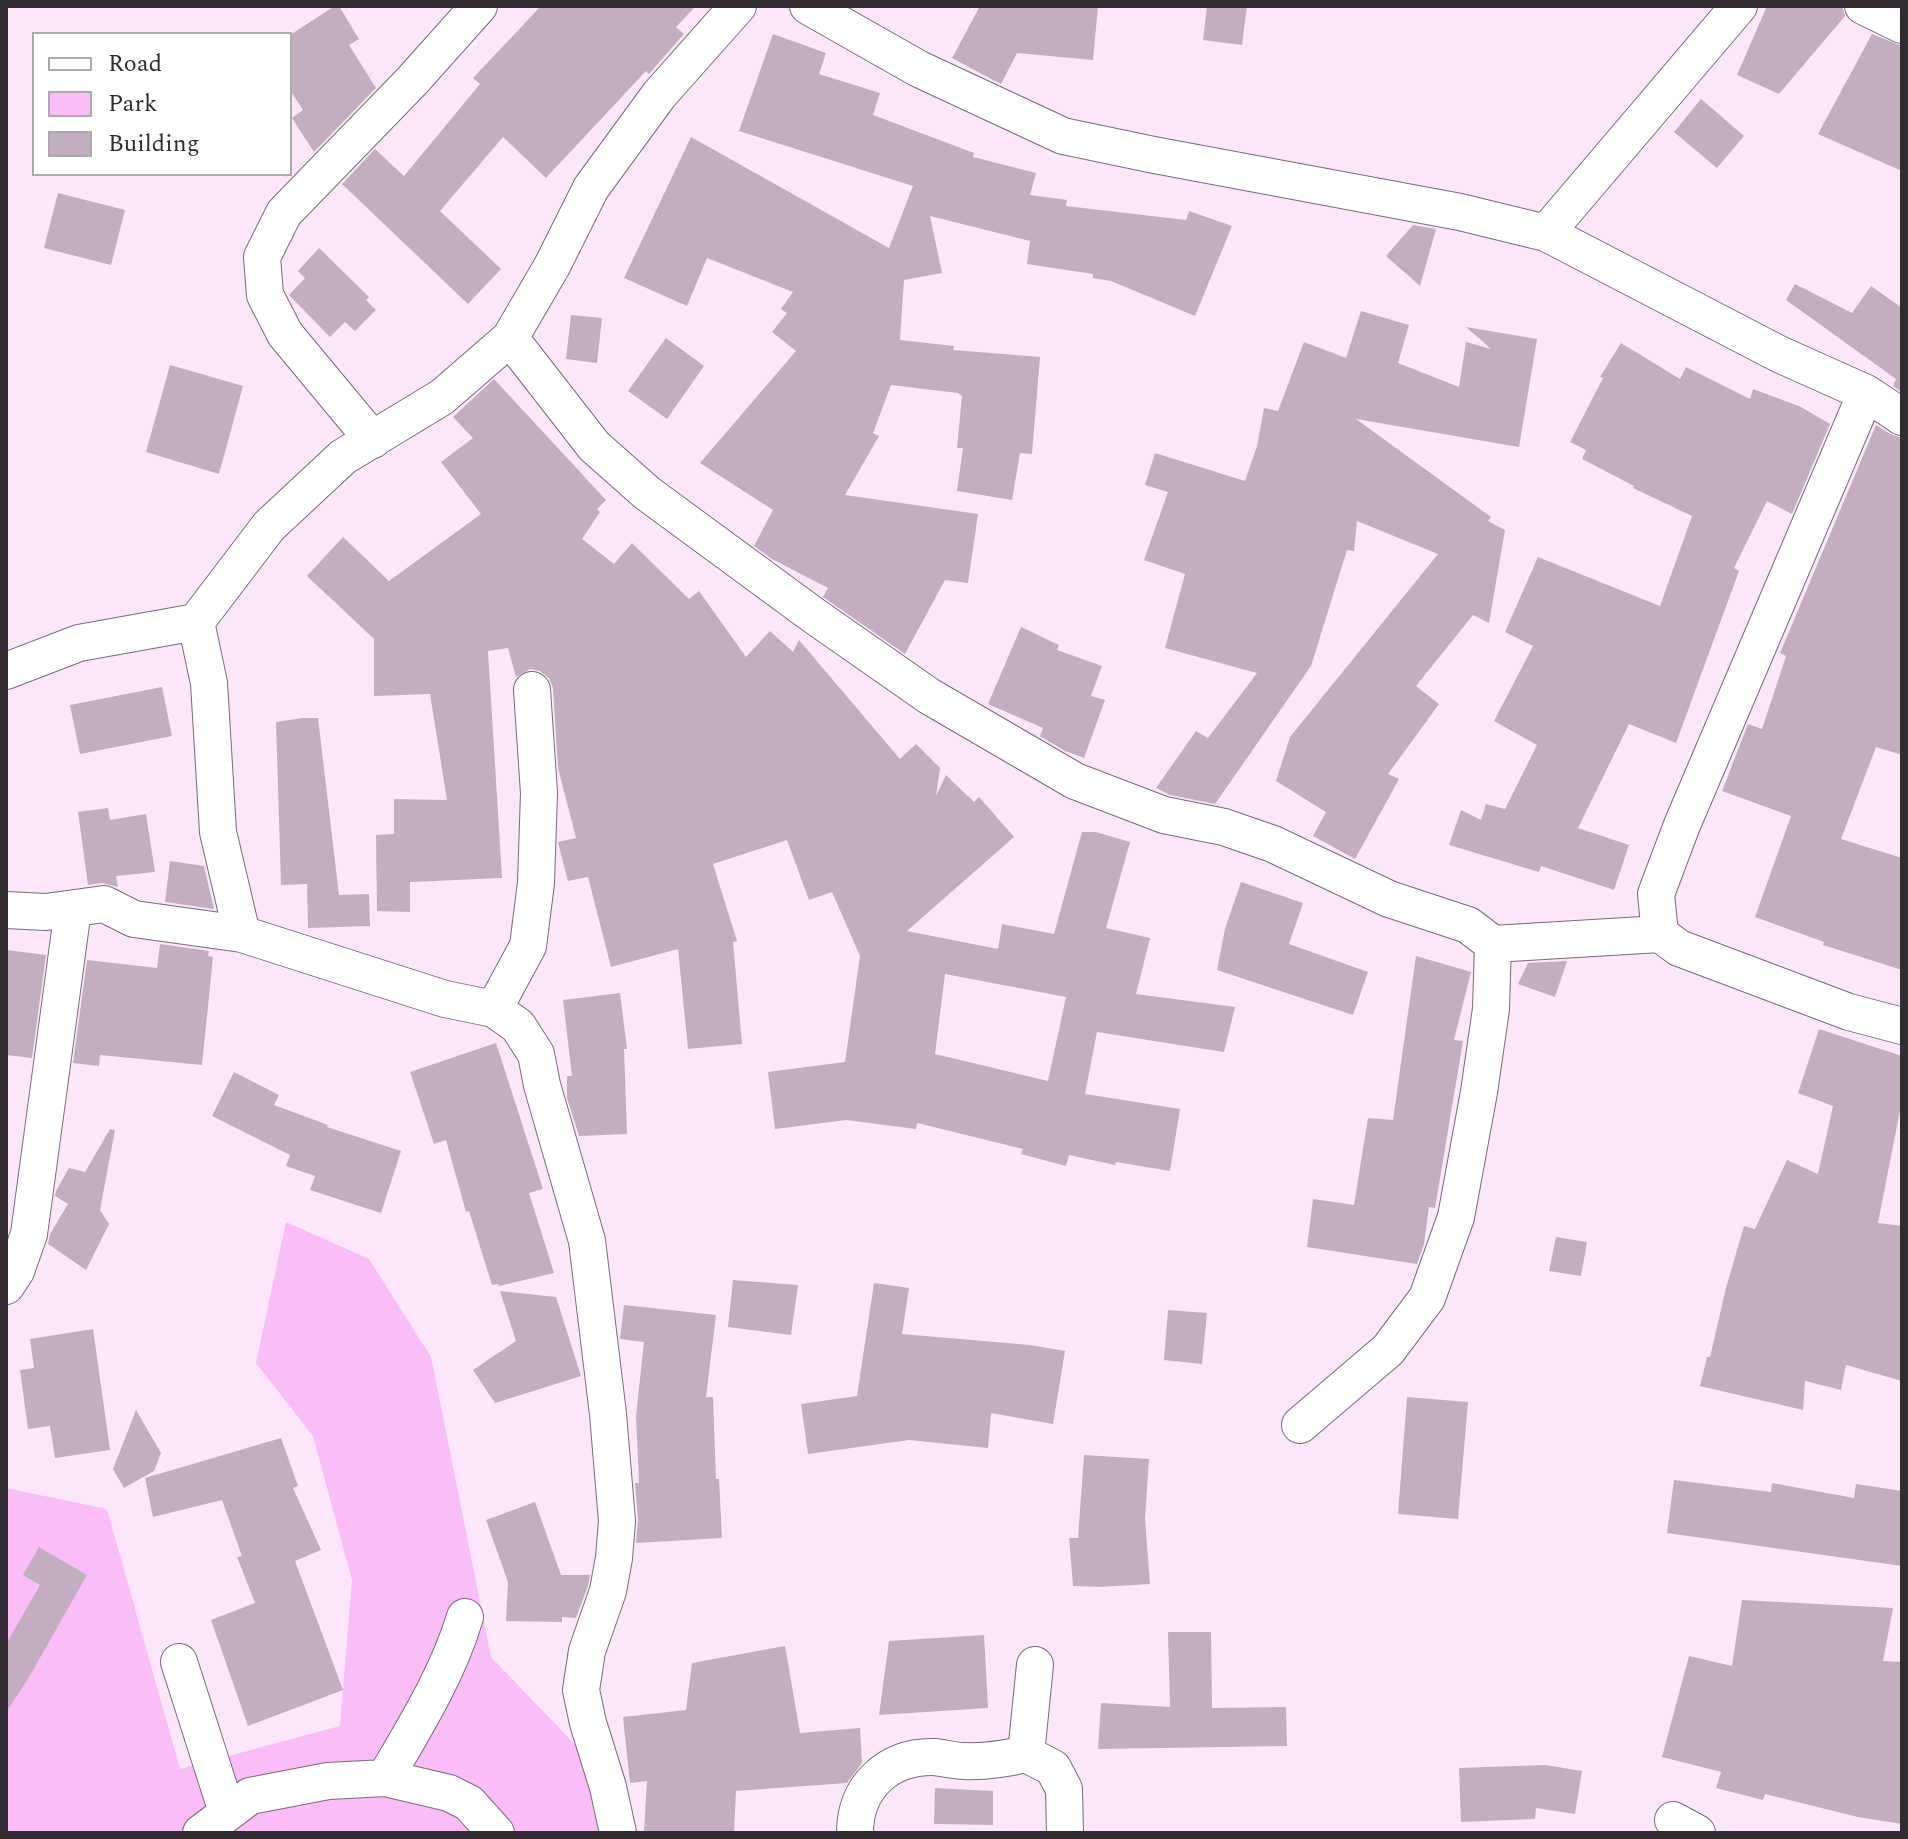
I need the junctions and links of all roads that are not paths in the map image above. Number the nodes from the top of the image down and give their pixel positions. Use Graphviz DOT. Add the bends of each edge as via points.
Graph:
graph roads {
  1 [pos="479,6"];
  2 [pos="738,6"];
  3 [pos="808,6"];
  4 [pos="1739,6"];
  5 [pos="1863,6"];
  6 [pos="1902,25"];
  7 [pos="1546,233"];
  8 [pos="510,338"];
  9 [pos="1866,393"];
  10 [pos="1902,417"];
  11 [pos="373,440"];
  12 [pos="196,622"];
  13 [pos="6,671"];
  14 [pos="532,690"];
  15 [pos="73,909"];
  16 [pos="6,910"];
  17 [pos="242,934"];
  18 [pos="1660,934"];
  19 [pos="1493,944"];
  20 [pos="494,1009"];
  21 [pos="1902,1026"];
  22 [pos="6,1286"];
  23 [pos="1300,1425"];
  24 [pos="465,1617"];
  25 [pos="179,1662"];
  26 [pos="1035,1665"];
  27 [pos="1026,1754"];
  28 [pos="385,1778"];
  29 [pos="214,1822"];
  30 [pos="496,1833"];
  31 [pos="618,1833"];
  32 [pos="855,1833"];
  33 [pos="1065,1833"];
  1 -- 11 [label="street" via="284,213 262,257 265,295 285,334"];
  2 -- 8 [label="street" via="659,95 591,188"];
  3 -- 7 [label="street" via="919,69 1063,136"];
  4 -- 7 [label="street"];
  5 -- 6 [label="street"];
  7 -- 9 [label="street" via="1779,354"];
  8 -- 11 [label="street" via="442,397"];
  8 -- 19 [label="street" via="594,446 647,493 929,696 1075,781 1164,815 1273,844 1389,899 1468,925"];
  9 -- 10 [label="street"];
  9 -- 18 [label="street" via="1682,825 1656,894"];
  11 -- 12 [label="street" via="343,457 269,526"];
  12 -- 13 [label="street" via="79,643"];
  12 -- 17 [label="street" via="209,683 218,832"];
  14 -- 20 [label="street" via="539,793 536,883 528,946"];
  15 -- 16 [label="street"];
  15 -- 17 [label="street" via="104,904 134,919"];
  15 -- 22 [label="street" via="29,1234"];
  17 -- 20 [label="street" via="445,999"];
  18 -- 19 [label="street"];
  18 -- 21 [label="street" via="1679,948 1849,1012"];
  19 -- 23 [label="street" via="1491,1009 1456,1217 1427,1298 1388,1350"];
  20 -- 31 [label="street" via="518,1026 536,1054 587,1241 617,1521 608,1591 587,1651 581,1690"];
  24 -- 28 [label="street" via="458,1643"];
  25 -- 29 [label="street"];
  26 -- 27 [label="street"];
  27 -- 32 [label="street" via="1000,1760 913,1759 891,1766 874,1778 862,1798"];
  27 -- 33 [label="street" via="1053,1768 1064,1789"];
  28 -- 29 [label="street" via="328,1781 250,1796"];
  28 -- 30 [label="street" via="449,1793 469,1803"];
}
